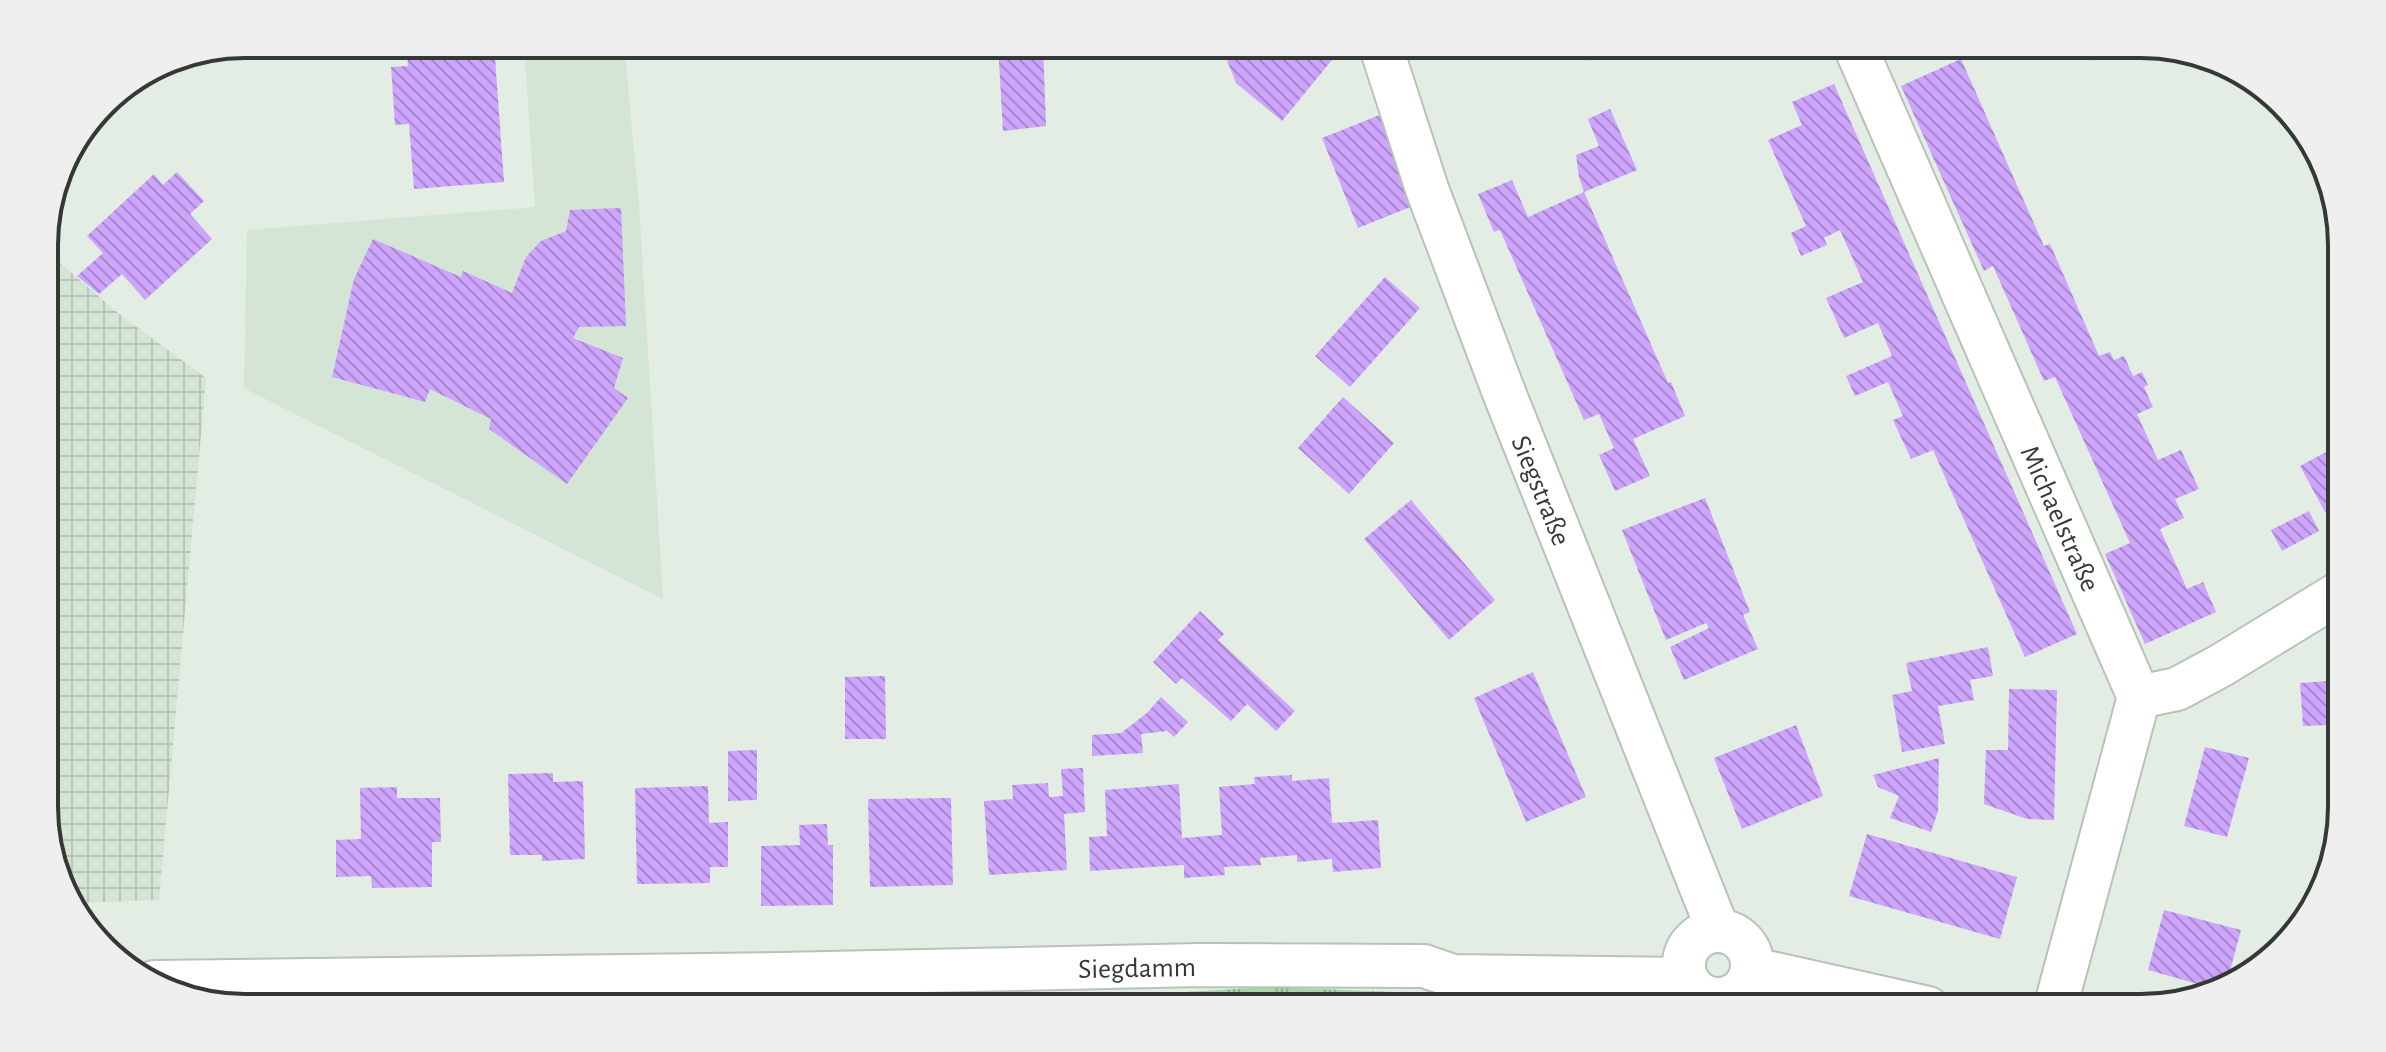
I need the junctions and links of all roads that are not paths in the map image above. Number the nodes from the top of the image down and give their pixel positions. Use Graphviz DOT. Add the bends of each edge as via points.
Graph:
graph roads {
  1 [pos="1385,58"];
  2 [pos="1860,58"];
  3 [pos="2328,600"];
  4 [pos="2139,697"];
  5 [pos="1718,930"];
  6 [pos="1753,969"];
  7 [pos="1687,979"];
  8 [pos="179,982"];
  9 [pos="1700,994"];
  10 [pos="1735,994"];
  11 [pos="1865,994"];
  12 [pos="2059,994"];
  1 -- 5 [label="street, Siegstraße" via="1427,189 1503,390"];
  2 -- 4 [label="street, Michaelstraße"];
  3 -- 4 [label="street" via="2177,689"];
  4 -- 12 [label="street"];
  5 -- 6 [label="street" via="1742,939"];
  5 -- 7 [label="street" via="1695,939 1686,951"];
  6 -- 10 [label="street"];
  6 -- 11 [label="street"];
  7 -- 8 [label="street, Siegdamm" via="1453,976 1424,966 1200,965"];
  7 -- 9 [label="street"];
}
